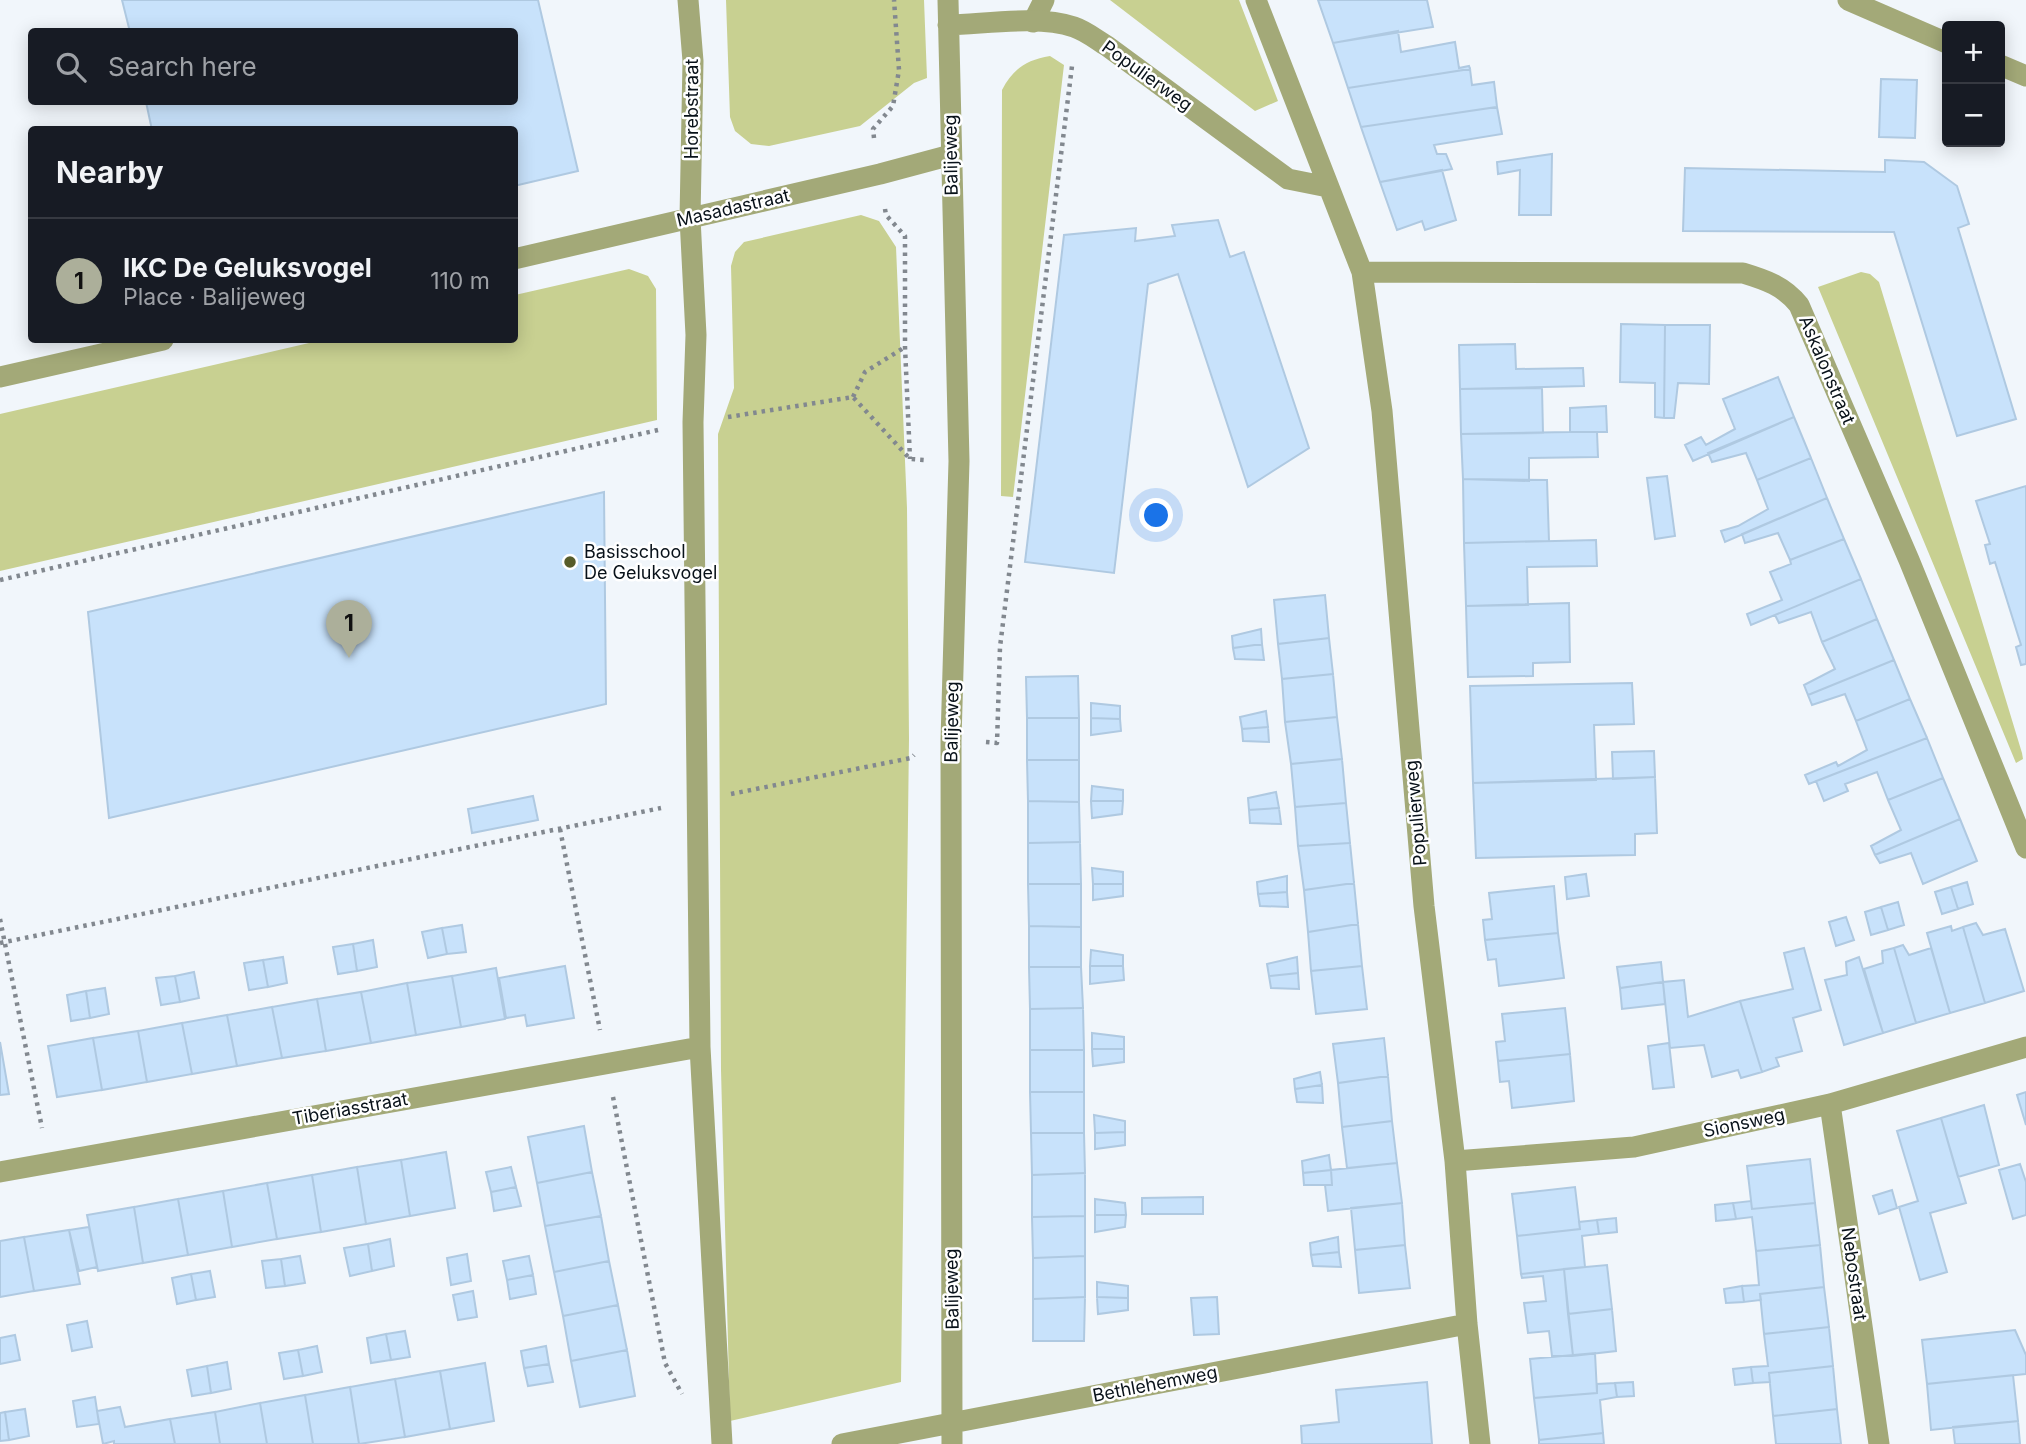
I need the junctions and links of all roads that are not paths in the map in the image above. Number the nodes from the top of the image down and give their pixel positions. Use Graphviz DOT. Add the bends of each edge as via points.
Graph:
graph roads {
  1 [pos="688,0"];
  2 [pos="948,0"];
  3 [pos="1044,0"];
  4 [pos="1256,0"];
  5 [pos="1848,0"];
  6 [pos="1033,22"];
  7 [pos="948,25"];
  8 [pos="1942,41"];
  9 [pos="2005,67"];
  10 [pos="2026,76"];
  11 [pos="951,155"];
  12 [pos="1328,187"];
  13 [pos="691,218"];
  14 [pos="518,257"];
  15 [pos="1362,272"];
  16 [pos="150,343"];
  17 [pos="0,377"];
  18 [pos="2026,848"];
  19 [pos="700,1047"];
  20 [pos="2026,1047"];
  21 [pos="1830,1104"];
  22 [pos="1455,1161"];
  23 [pos="0,1172"];
  24 [pos="1467,1324"];
  25 [pos="953,1422"];
  26 [pos="722,1444"];
  27 [pos="842,1444"];
  28 [pos="951,1444"];
  29 [pos="1480,1444"];
  30 [pos="1879,1444"];
  1 -- 13 [label="street, Horebstraat" via="693,61"];
  2 -- 7 [label="street, Balijeweg"];
  3 -- 6 [label="street"];
  4 -- 12 [label="street, Populierweg"];
  5 -- 8 [label="street"];
  6 -- 7 [label="street, Populierweg"];
  6 -- 12 [label="street, Populierweg" via="1077,27 1289,179"];
  7 -- 11 [label="street, Balijeweg"];
  9 -- 10 [label="street"];
  11 -- 13 [label="street, Masadastraat"];
  11 -- 25 [label="street, Balijeweg" via="959,461 951,740"];
  12 -- 15 [label="street, Populierweg"];
  13 -- 14 [label="street, Masadastraat"];
  13 -- 19 [label="street" via="696,335"];
  15 -- 18 [label="street, Askalonstraat" via="1743,273 1789,293 1799,305 1909,560"];
  15 -- 22 [label="street, Populierweg" via="1381,411 1424,906"];
  16 -- 17 [label="street"];
  19 -- 23 [label="street, Tiberiasstraat"];
  19 -- 26 [label="street"];
  20 -- 21 [label="street, Sionsweg"];
  21 -- 22 [label="street, Sionsweg" via="1634,1147"];
  21 -- 30 [label="street, Nebostraat"];
  22 -- 24 [label="street, Populierweg"];
  24 -- 25 [label="street, Bethlehemweg"];
  24 -- 29 [label="street, Populierweg"];
  25 -- 27 [label="street, Bethlehemweg"];
  25 -- 28 [label="street, Balijeweg"];
}
